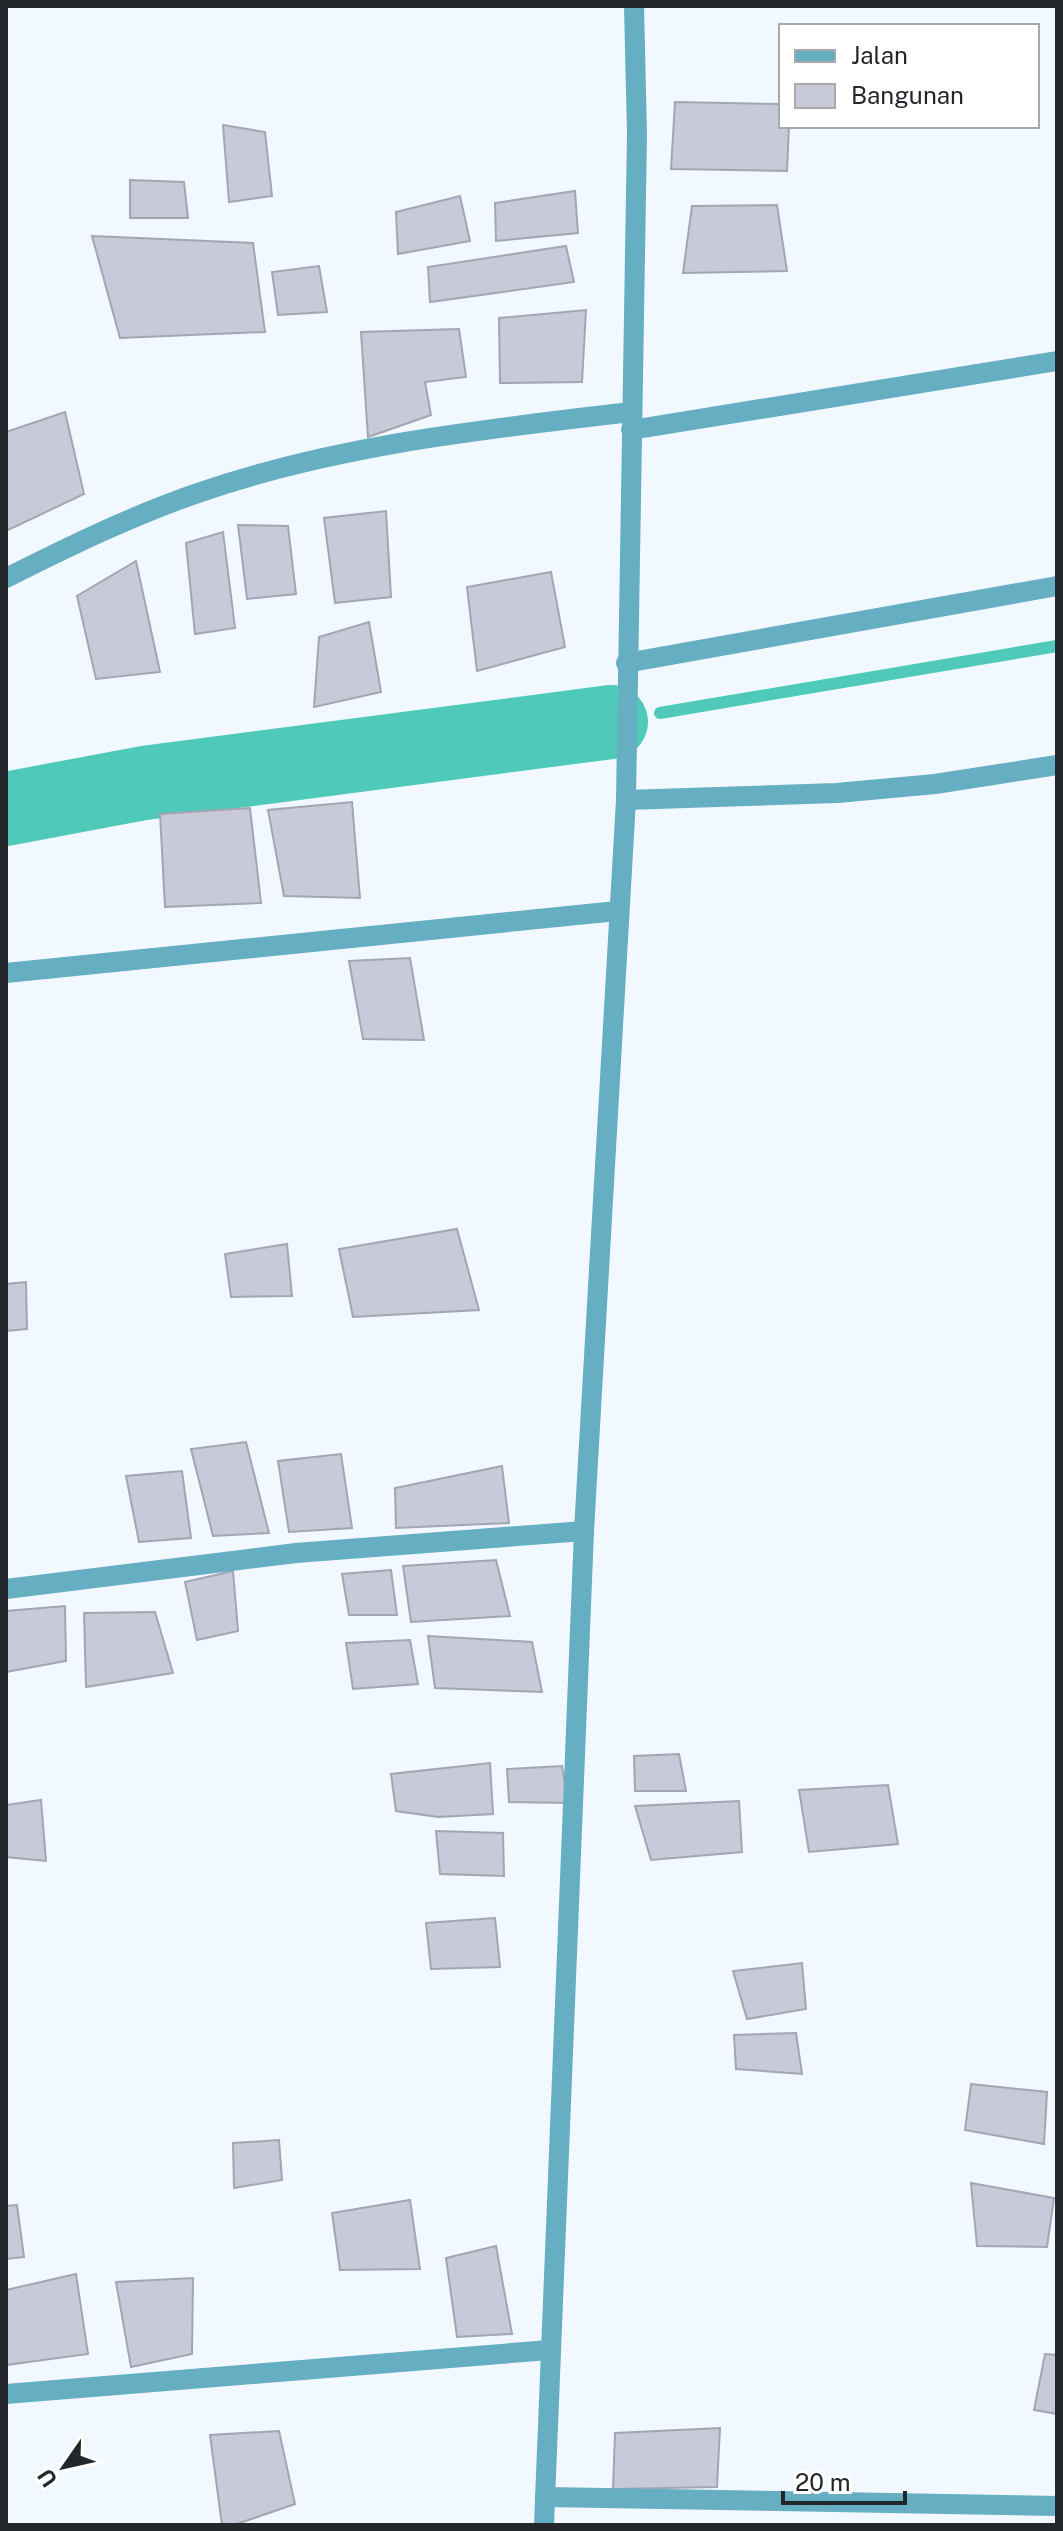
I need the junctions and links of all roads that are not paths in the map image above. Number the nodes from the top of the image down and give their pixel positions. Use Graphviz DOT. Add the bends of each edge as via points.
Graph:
graph roads {
  1 [pos="634,6"];
  2 [pos="1057,361"];
  3 [pos="631,421"];
  4 [pos="6,578"];
  5 [pos="1057,586"];
  6 [pos="626,663"];
  7 [pos="1057,765"];
  8 [pos="626,800"];
  9 [pos="617,911"];
  10 [pos="6,973"];
  11 [pos="584,1531"];
  12 [pos="6,1589"];
  13 [pos="549,2350"];
  14 [pos="6,2394"];
  15 [pos="545,2497"];
  16 [pos="1057,2506"];
  17 [pos="544,2525"];
  1 -- 3 [label="street"];
  2 -- 3 [label="street"];
  3 -- 4 [label="street" via="467,432 251,477 132,517"];
  3 -- 6 [label="street"];
  5 -- 6 [label="street"];
  6 -- 8 [label="street"];
  7 -- 8 [label="street" via="837,793"];
  8 -- 9 [label="street"];
  9 -- 10 [label="street"];
  9 -- 11 [label="street"];
  11 -- 12 [label="street" via="296,1553"];
  11 -- 13 [label="street"];
  13 -- 14 [label="street"];
  13 -- 15 [label="street"];
  15 -- 16 [label="street"];
  15 -- 17 [label="street"];
}
